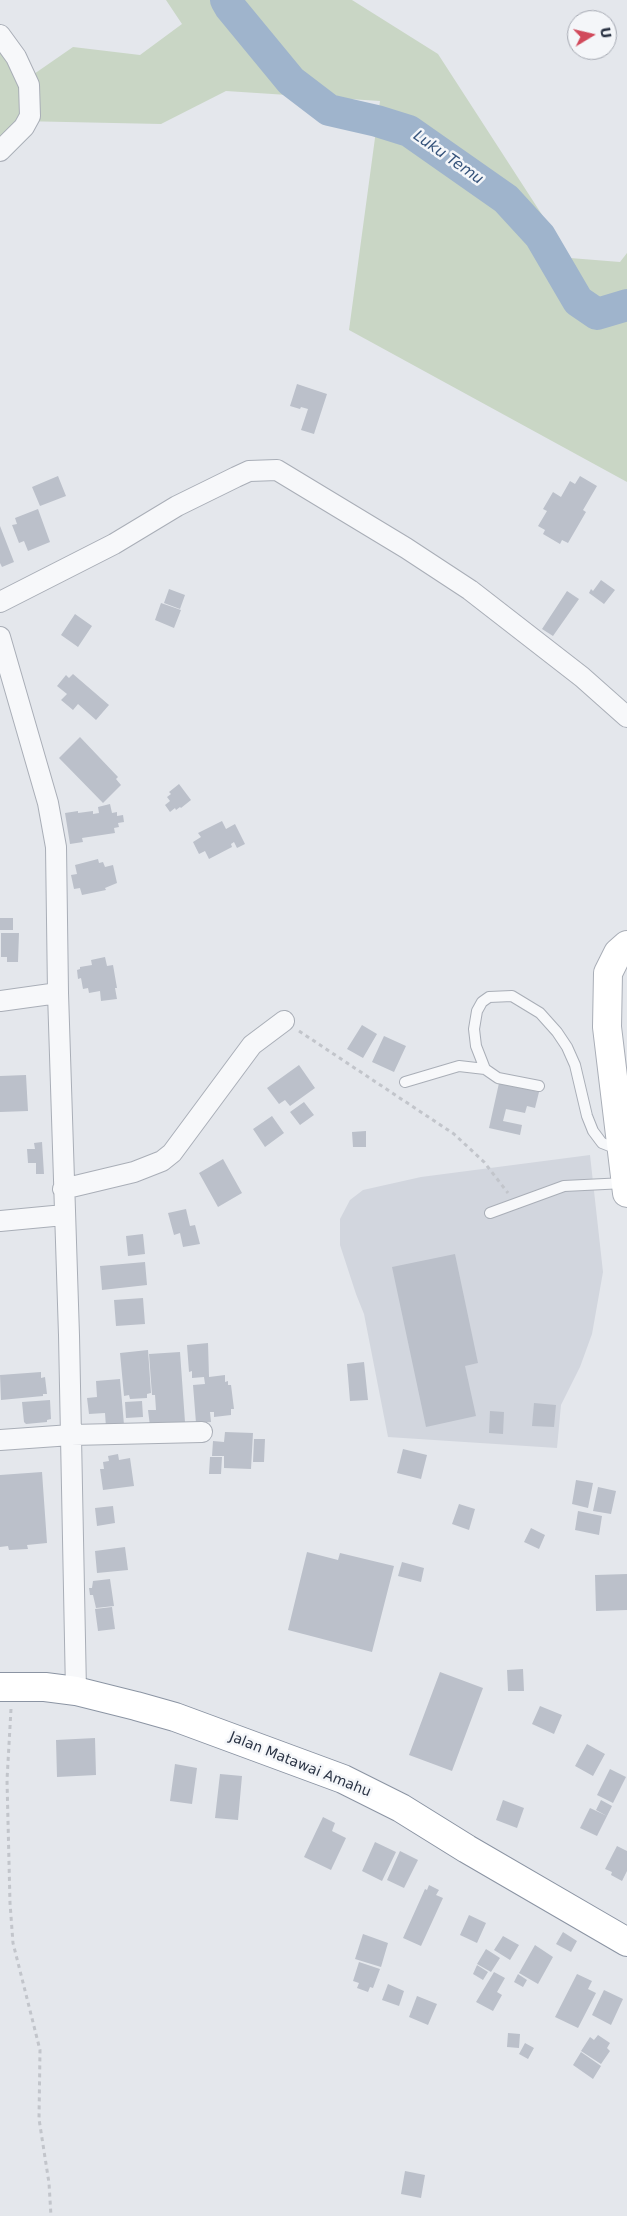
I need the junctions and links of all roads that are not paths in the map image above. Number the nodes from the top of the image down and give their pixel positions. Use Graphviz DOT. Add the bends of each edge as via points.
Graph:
graph roads {
  1 [pos="0,35"];
  2 [pos="0,151"];
  3 [pos="0,602"];
  4 [pos="0,637"];
  5 [pos="6,686"];
  6 [pos="627,717"];
  7 [pos="627,945"];
  8 [pos="58,993"];
  9 [pos="0,1001"];
  10 [pos="284,1021"];
  11 [pos="477,1054"];
  12 [pos="459,1066"];
  13 [pos="485,1069"];
  14 [pos="405,1082"];
  15 [pos="539,1086"];
  16 [pos="623,1151"];
  17 [pos="626,1188"];
  18 [pos="63,1189"];
  19 [pos="490,1213"];
  20 [pos="64,1216"];
  21 [pos="0,1221"];
  22 [pos="202,1432"];
  23 [pos="71,1435"];
  24 [pos="0,1440"];
  25 [pos="6,1686"];
  26 [pos="76,1690"];
  27 [pos="627,1942"];
  1 -- 2 [label="street" via="16,57 29,86 30,116"];
  3 -- 6 [label="street" via="236,477 249,471 277,470 470,590 582,677"];
  4 -- 5 [label="street"];
  5 -- 8 [label="street" via="48,802 56,847"];
  7 -- 16 [label="main road" via="618,953 608,973 607,1027"];
  8 -- 9 [label="street"];
  8 -- 18 [label="street"];
  10 -- 18 [label="street" via="252,1045 172,1153 162,1161 134,1172"];
  11 -- 12 [label="lane"];
  11 -- 13 [label="lane"];
  11 -- 16 [label="lane" via="474,1028 477,1011 489,996 512,996 540,1013 567,1047 594,1131 602,1143"];
  12 -- 13 [label="lane"];
  12 -- 14 [label="lane"];
  13 -- 15 [label="lane" via="498,1078"];
  16 -- 17 [label="main road"];
  17 -- 19 [label="lane" via="564,1186"];
  18 -- 20 [label="street"];
  20 -- 21 [label="street"];
  20 -- 23 [label="street"];
  22 -- 23 [label="street"];
  23 -- 24 [label="street"];
  23 -- 26 [label="street"];
  25 -- 26 [label="main road, Jalan Matawai Amahu"];
  26 -- 27 [label="main road, Jalan Matawai Amahu" via="175,1717 343,1779 401,1808"];
}
